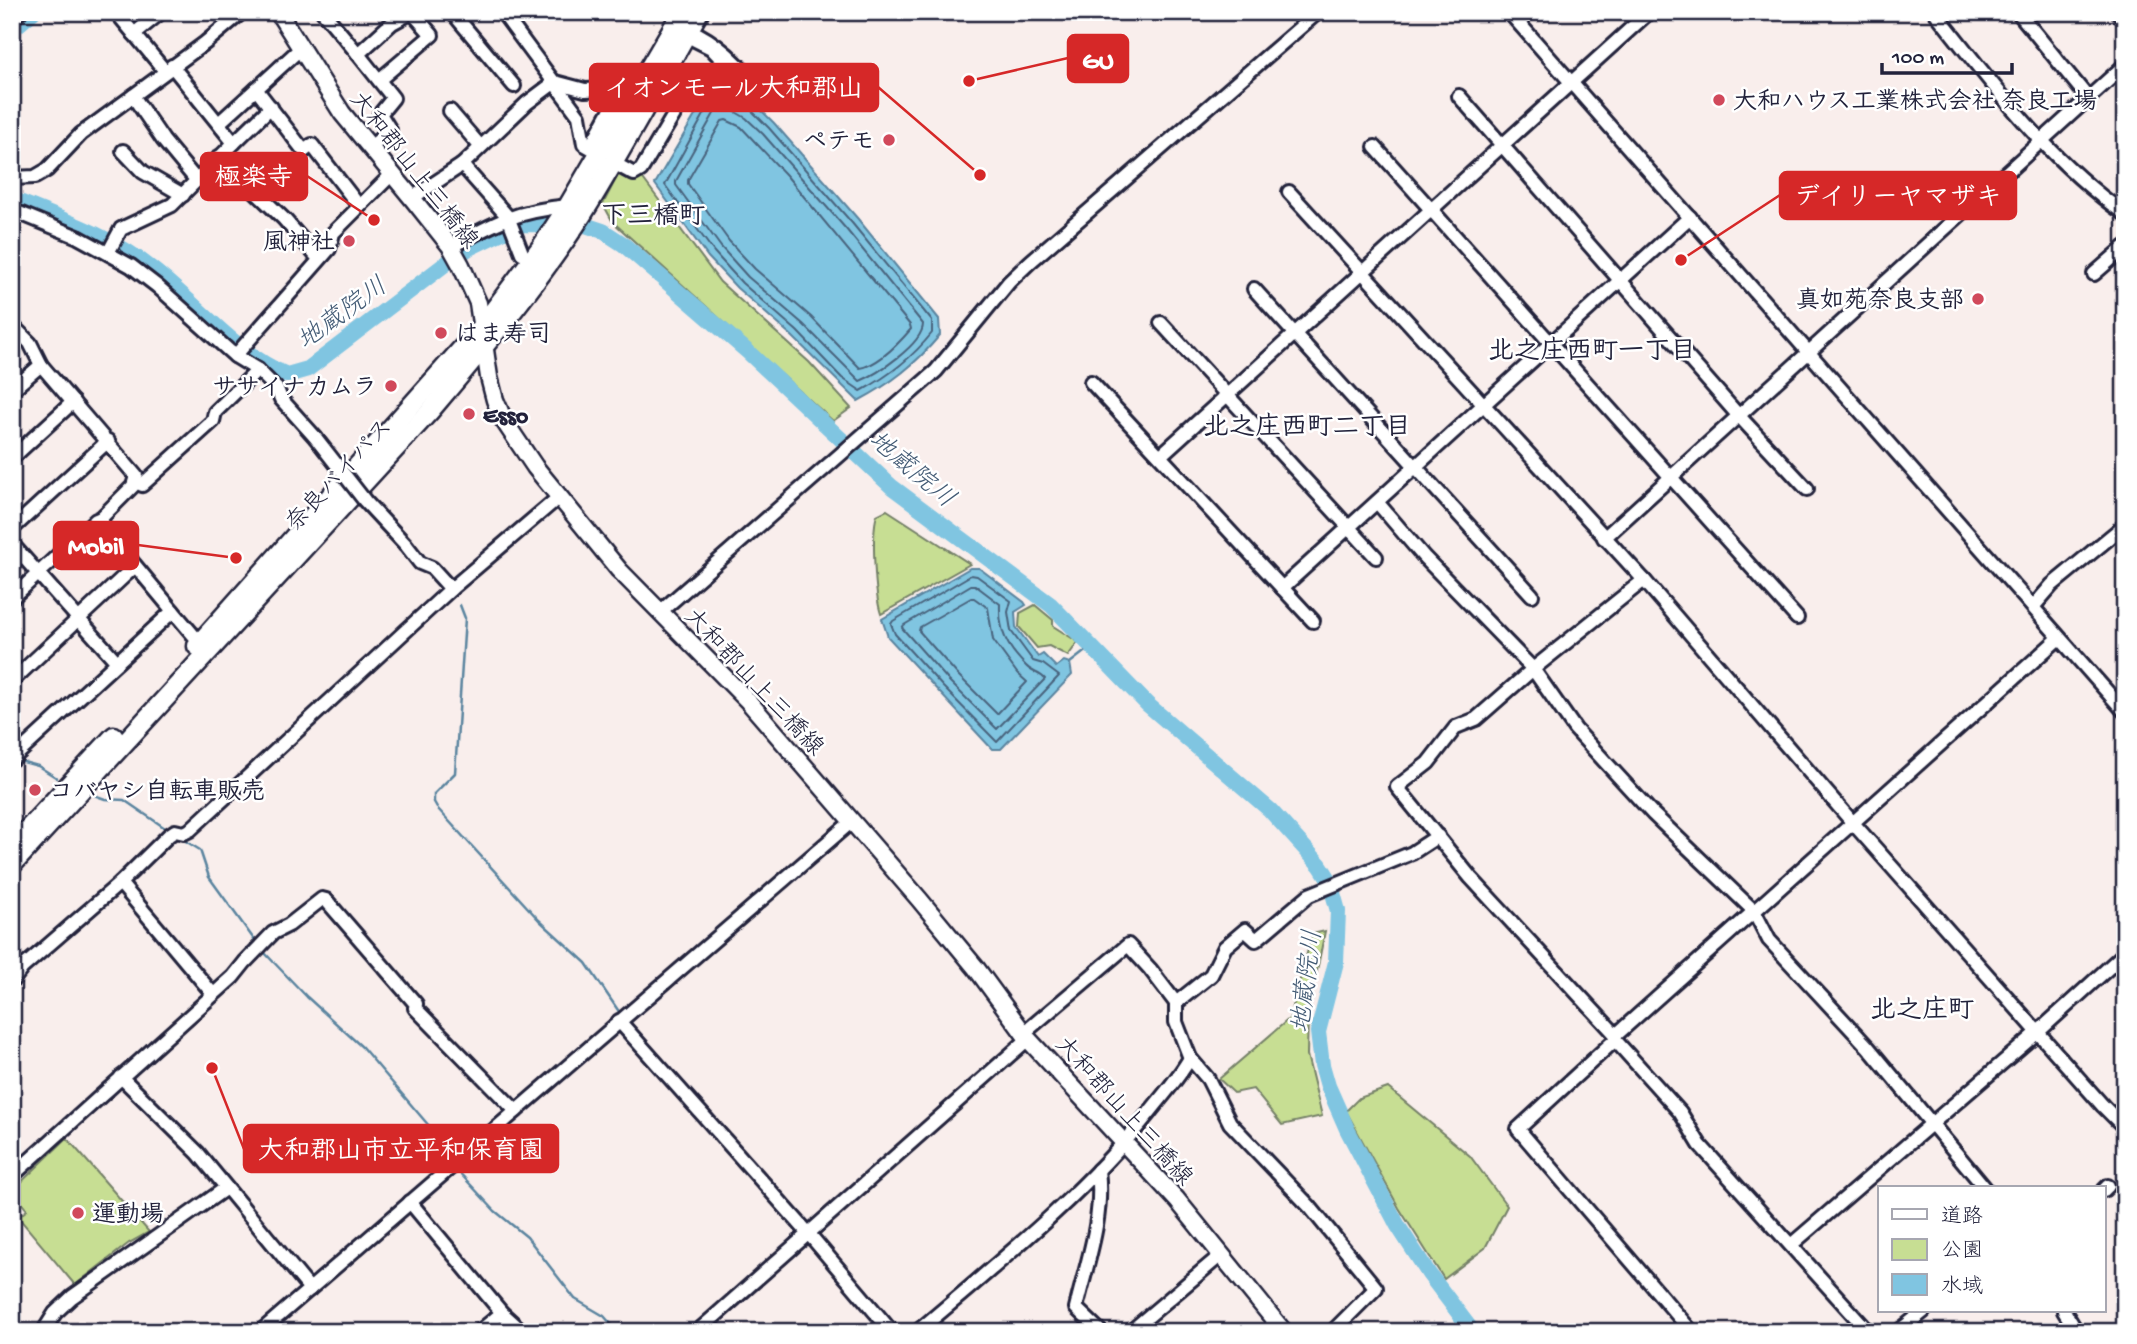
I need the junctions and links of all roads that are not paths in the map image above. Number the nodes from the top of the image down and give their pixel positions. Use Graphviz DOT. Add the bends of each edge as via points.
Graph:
graph roads {
  1 [pos="20,12"];
  2 [pos="116,12"];
  3 [pos="161,12"];
  4 [pos="278,12"];
  5 [pos="323,12"];
  6 [pos="452,12"];
  7 [pos="502,12"];
  8 [pos="682,12"];
  9 [pos="699,12"];
  10 [pos="1318,12"];
  11 [pos="1509,12"];
  12 [pos="1649,12"];
  13 [pos="1935,12"];
  14 [pos="2018,12"];
  15 [pos="2118,12"];
  16 [pos="236,14"];
  17 [pos="12,19"];
  18 [pos="2125,21"];
  19 [pos="134,34"];
  20 [pos="300,48"];
  21 [pos="358,54"];
  22 [pos="2125,65"];
  23 [pos="169,68"];
  24 [pos="379,80"];
  25 [pos="555,82"];
  26 [pos="1570,82"];
  27 [pos="514,86"];
  28 [pos="256,89"];
  29 [pos="133,96"];
  30 [pos="1459,96"];
  31 [pos="2088,98"];
  32 [pos="769,101"];
  33 [pos="271,107"];
  34 [pos="450,111"];
  35 [pos="219,123"];
  36 [pos="2040,142"];
  37 [pos="234,143"];
  38 [pos="1501,145"];
  39 [pos="480,146"];
  40 [pos="1376,147"];
  41 [pos="370,148"];
  42 [pos="597,148"];
  43 [pos="123,150"];
  44 [pos="219,158"];
  45 [pos="462,164"];
  46 [pos="621,167"];
  47 [pos="392,174"];
  48 [pos="12,178"];
  49 [pos="197,181"];
  50 [pos="1289,192"];
  51 [pos="183,195"];
  52 [pos="412,198"];
  53 [pos="359,206"];
  54 [pos="1432,209"];
  55 [pos="12,210"];
  56 [pos="571,211"];
  57 [pos="2125,214"];
  58 [pos="1690,217"];
  59 [pos="511,223"];
  60 [pos="2125,247"];
  61 [pos="451,248"];
  62 [pos="109,252"];
  63 [pos="522,253"];
  64 [pos="319,259"];
  65 [pos="1363,273"];
  66 [pos="2094,274"];
  67 [pos="1620,281"];
  68 [pos="1254,289"];
  69 [pos="1161,323"];
  70 [pos="482,326"];
  71 [pos="13,327"];
  72 [pos="1295,333"];
  73 [pos="1551,343"];
  74 [pos="484,347"];
  75 [pos="236,354"];
  76 [pos="1808,354"];
  77 [pos="41,365"];
  78 [pos="258,370"];
  79 [pos="1091,382"];
  80 [pos="277,389"];
  81 [pos="12,390"];
  82 [pos="1228,394"];
  83 [pos="73,402"];
  84 [pos="1484,405"];
  85 [pos="1738,415"];
  86 [pos="107,441"];
  87 [pos="1160,456"];
  88 [pos="12,458"];
  89 [pos="1416,466"];
  90 [pos="351,475"];
  91 [pos="1671,476"];
  92 [pos="136,482"];
  93 [pos="1807,489"];
  94 [pos="559,497"];
  95 [pos="1377,502"];
  96 [pos="101,519"];
  97 [pos="2125,525"];
  98 [pos="1350,527"];
  99 [pos="12,529"];
  100 [pos="1604,538"];
  101 [pos="12,544"];
  102 [pos="1376,557"];
  103 [pos="135,566"];
  104 [pos="39,574"];
  105 [pos="1644,580"];
  106 [pos="1282,588"];
  107 [pos="451,589"];
  108 [pos="1532,595"];
  109 [pos="12,598"];
  110 [pos="2033,607"];
  111 [pos="173,611"];
  112 [pos="660,612"];
  113 [pos="1797,618"];
  114 [pos="79,619"];
  115 [pos="1312,621"];
  116 [pos="2059,638"];
  117 [pos="200,643"];
  118 [pos="117,662"];
  119 [pos="1533,669"];
  120 [pos="12,681"];
  121 [pos="2125,712"];
  122 [pos="13,757"];
  123 [pos="850,822"];
  124 [pos="1853,823"];
  125 [pos="1438,836"];
  126 [pos="12,846"];
  127 [pos="12,865"];
  128 [pos="120,883"];
  129 [pos="1755,911"];
  130 [pos="2125,953"];
  131 [pos="12,957"];
  132 [pos="22,968"];
  133 [pos="12,981"];
  134 [pos="213,993"];
  135 [pos="1176,1003"];
  136 [pos="624,1018"];
  137 [pos="2038,1032"];
  138 [pos="1026,1036"];
  139 [pos="1616,1037"];
  140 [pos="1190,1058"];
  141 [pos="121,1077"];
  142 [pos="516,1111"];
  143 [pos="1932,1123"];
  144 [pos="2125,1128"];
  145 [pos="1124,1145"];
  146 [pos="1098,1170"];
  147 [pos="12,1176"];
  148 [pos="1983,1186"];
  149 [pos="226,1188"];
  150 [pos="410,1202"];
  151 [pos="811,1232"];
  152 [pos="1791,1245"];
  153 [pos="1222,1255"];
  154 [pos="310,1289"];
  155 [pos="1923,1312"];
  156 [pos="2065,1312"];
  157 [pos="502,1313"];
  158 [pos="43,1332"];
  159 [pos="260,1332"];
  160 [pos="479,1332"];
  161 [pos="523,1332"];
  162 [pos="697,1332"];
  163 [pos="892,1332"];
  164 [pos="917,1332"];
  165 [pos="1101,1332"];
  166 [pos="1130,1332"];
  167 [pos="1284,1332"];
  168 [pos="1332,1332"];
  169 [pos="1692,1332"];
  170 [pos="1869,1332"];
  171 [pos="1898,1332"];
  172 [pos="2077,1332"];
  1 -- 17 [label="street"];
  2 -- 19 [label="street"];
  3 -- 19 [label="street"];
  4 -- 20 [label="main road, 大和郡山上三橋線"];
  5 -- 21 [label="street"];
  6 -- 27 [label="street"];
  7 -- 25 [label="street"];
  8 -- 42 [label="highway, 奈良バイパス"];
  9 -- 56 [label="highway, 奈良バイパス"];
  10 -- 112 [label="street" via="1030,262 936,371"];
  11 -- 26 [label="street"];
  12 -- 26 [label="street"];
  13 -- 36 [label="street"];
  14 -- 31 [label="street"];
  15 -- 18 [label="street"];
  16 -- 23 [label="street"];
  19 -- 23 [label="street"];
  20 -- 28 [label="street"];
  20 -- 41 [label="main road, 大和郡山上三橋線"];
  21 -- 24 [label="street"];
  21 -- 24 [label="street" via="392,23 412,12 432,35"];
  22 -- 31 [label="street"];
  23 -- 29 [label="street"];
  23 -- 35 [label="street"];
  24 -- 41 [label="street" via="393,98 380,114 390,130"];
  25 -- 39 [label="street"];
  25 -- 42 [label="street" via="579,116 584,144"];
  25 -- 42 [label="street" via="585,90 606,89 618,96 594,140"];
  26 -- 38 [label="street"];
  26 -- 58 [label="street"];
  28 -- 33 [label="street"];
  28 -- 35 [label="street"];
  29 -- 48 [label="street" via="81,134 47,170 35,177"];
  29 -- 49 [label="street"];
  30 -- 38 [label="street"];
  31 -- 36 [label="street"];
  32 -- 46 [label="street" via="717,44 698,34 695,40 726,64 694,81 641,170 634,174"];
  33 -- 37 [label="street"];
  33 -- 53 [label="street" via="304,151 312,145"];
  34 -- 39 [label="street"];
  35 -- 37 [label="street"];
  36 -- 57 [label="street"];
  36 -- 76 [label="street"];
  37 -- 44 [label="street"];
  38 -- 54 [label="street"];
  38 -- 67 [label="street"];
  39 -- 45 [label="street"];
  40 -- 54 [label="street"];
  41 -- 47 [label="main road, 大和郡山上三橋線"];
  42 -- 56 [label="highway, 奈良バイパス"];
  43 -- 51 [label="street" via="143,172"];
  44 -- 49 [label="street"];
  44 -- 64 [label="street"];
  45 -- 52 [label="street"];
  45 -- 59 [label="street"];
  47 -- 52 [label="main road, 大和郡山上三橋線"];
  47 -- 53 [label="street"];
  49 -- 51 [label="street"];
  50 -- 65 [label="street"];
  51 -- 62 [label="street" via="121,229"];
  52 -- 61 [label="main road, 大和郡山上三橋線"];
  53 -- 64 [label="street" via="333,233 329,249"];
  54 -- 65 [label="street"];
  54 -- 73 [label="street"];
  55 -- 62 [label="street"];
  56 -- 59 [label="street" via="526,211"];
  56 -- 70 [label="highway, 奈良バイパス"];
  56 -- 74 [label="highway, 奈良バイパス" via="561,245"];
  58 -- 67 [label="street"];
  58 -- 76 [label="street"];
  59 -- 61 [label="street"];
  59 -- 63 [label="street"];
  60 -- 66 [label="street"];
  61 -- 70 [label="main road, 大和郡山上三橋線" via="478,303"];
  62 -- 75 [label="street" via="157,286"];
  64 -- 75 [label="street"];
  65 -- 72 [label="street"];
  65 -- 84 [label="street"];
  67 -- 73 [label="street"];
  67 -- 85 [label="street"];
  68 -- 72 [label="street"];
  69 -- 82 [label="street"];
  70 -- 74 [label="main road, 大和郡山上三橋線"];
  70 -- 90 [label="highway, 奈良バイパス"];
  71 -- 77 [label="street" via="30,343"];
  72 -- 82 [label="street"];
  72 -- 89 [label="street"];
  73 -- 84 [label="street"];
  73 -- 91 [label="street"];
  74 -- 94 [label="main road, 大和郡山上三橋線" via="504,421"];
  74 -- 127 [label="highway, 奈良バイパス"];
  75 -- 78 [label="street"];
  76 -- 85 [label="street"];
  76 -- 110 [label="street"];
  77 -- 81 [label="street"];
  77 -- 83 [label="street"];
  78 -- 80 [label="street"];
  78 -- 92 [label="street" via="215,412 213,421 142,485"];
  79 -- 87 [label="street"];
  80 -- 90 [label="street" via="319,432"];
  80 -- 107 [label="street, bridge" via="365,501 420,563 432,568"];
  82 -- 87 [label="street"];
  82 -- 98 [label="street"];
  83 -- 86 [label="street"];
  83 -- 88 [label="street"];
  84 -- 89 [label="street"];
  84 -- 100 [label="street"];
  85 -- 91 [label="street"];
  85 -- 93 [label="street"];
  86 -- 92 [label="street" via="133,471"];
  86 -- 99 [label="street"];
  87 -- 106 [label="street"];
  89 -- 95 [label="street"];
  89 -- 108 [label="street"];
  90 -- 117 [label="highway, 奈良バイパス"];
  91 -- 100 [label="street"];
  91 -- 113 [label="street"];
  92 -- 96 [label="street"];
  94 -- 107 [label="street"];
  94 -- 112 [label="main road, 大和郡山上三橋線"];
  95 -- 98 [label="street"];
  95 -- 119 [label="street"];
  96 -- 103 [label="street"];
  96 -- 104 [label="street"];
  97 -- 110 [label="street" via="2052,584"];
  98 -- 102 [label="street"];
  98 -- 106 [label="street"];
  100 -- 105 [label="street"];
  101 -- 104 [label="street"];
  103 -- 111 [label="street"];
  103 -- 114 [label="street"];
  104 -- 109 [label="street"];
  104 -- 114 [label="street"];
  105 -- 119 [label="street"];
  105 -- 124 [label="street"];
  106 -- 115 [label="street"];
  107 -- 128 [label="street" via="190,830 172,833"];
  110 -- 116 [label="street"];
  111 -- 117 [label="street"];
  111 -- 118 [label="street"];
  112 -- 123 [label="main road, 大和郡山上三橋線" via="748,701"];
  114 -- 118 [label="street"];
  114 -- 120 [label="street"];
  116 -- 121 [label="street"];
  116 -- 124 [label="street"];
  117 -- 126 [label="highway, 奈良バイパス"];
  118 -- 122 [label="street"];
  119 -- 125 [label="street" via="1476,719 1456,727 1428,763 1397,787"];
  119 -- 129 [label="street" via="1583,738 1653,814"];
  123 -- 136 [label="street"];
  123 -- 138 [label="main road, 大和郡山上三橋線" via="958,946"];
  124 -- 129 [label="street"];
  124 -- 137 [label="street"];
  125 -- 135 [label="street" via="1412,853 1309,895 1256,940 1245,930 1225,947 1210,975"];
  125 -- 139 [label="street"];
  128 -- 132 [label="street"];
  128 -- 134 [label="street"];
  129 -- 139 [label="street"];
  129 -- 143 [label="street" via="1769,940"];
  130 -- 137 [label="street"];
  131 -- 132 [label="street"];
  132 -- 133 [label="street"];
  134 -- 141 [label="street"];
  134 -- 142 [label="street" via="273,933 326,900 415,1008"];
  135 -- 138 [label="street" via="1128,945"];
  135 -- 140 [label="street" via="1176,1022"];
  136 -- 142 [label="street"];
  136 -- 151 [label="street"];
  137 -- 143 [label="street"];
  137 -- 144 [label="street"];
  138 -- 145 [label="main road, 大和郡山上三橋線"];
  138 -- 151 [label="street"];
  139 -- 152 [label="street" via="1680,1112 1700,1145"];
  139 -- 169 [label="street" via="1518,1129"];
  140 -- 145 [label="street"];
  140 -- 168 [label="street" via="1208,1080 1230,1123 1310,1206 1376,1287"];
  141 -- 147 [label="street"];
  141 -- 149 [label="street" via="198,1153"];
  142 -- 150 [label="street"];
  143 -- 148 [label="street"];
  143 -- 152 [label="street"];
  145 -- 146 [label="street"];
  145 -- 153 [label="main road, 大和郡山上三橋線"];
  146 -- 164 [label="street" via="1018,1247"];
  146 -- 165 [label="street" via="1099,1211 1076,1308"];
  149 -- 154 [label="street"];
  149 -- 158 [label="street" via="72,1297"];
  150 -- 154 [label="street"];
  150 -- 157 [label="street"];
  151 -- 162 [label="street"];
  151 -- 163 [label="street"];
  152 -- 170 [label="street"];
  153 -- 166 [label="street"];
  153 -- 167 [label="main road, 大和郡山上三橋線"];
  154 -- 159 [label="street"];
  155 -- 171 [label="street"];
  156 -- 172 [label="street"];
  157 -- 160 [label="street"];
  157 -- 161 [label="street"];
}
